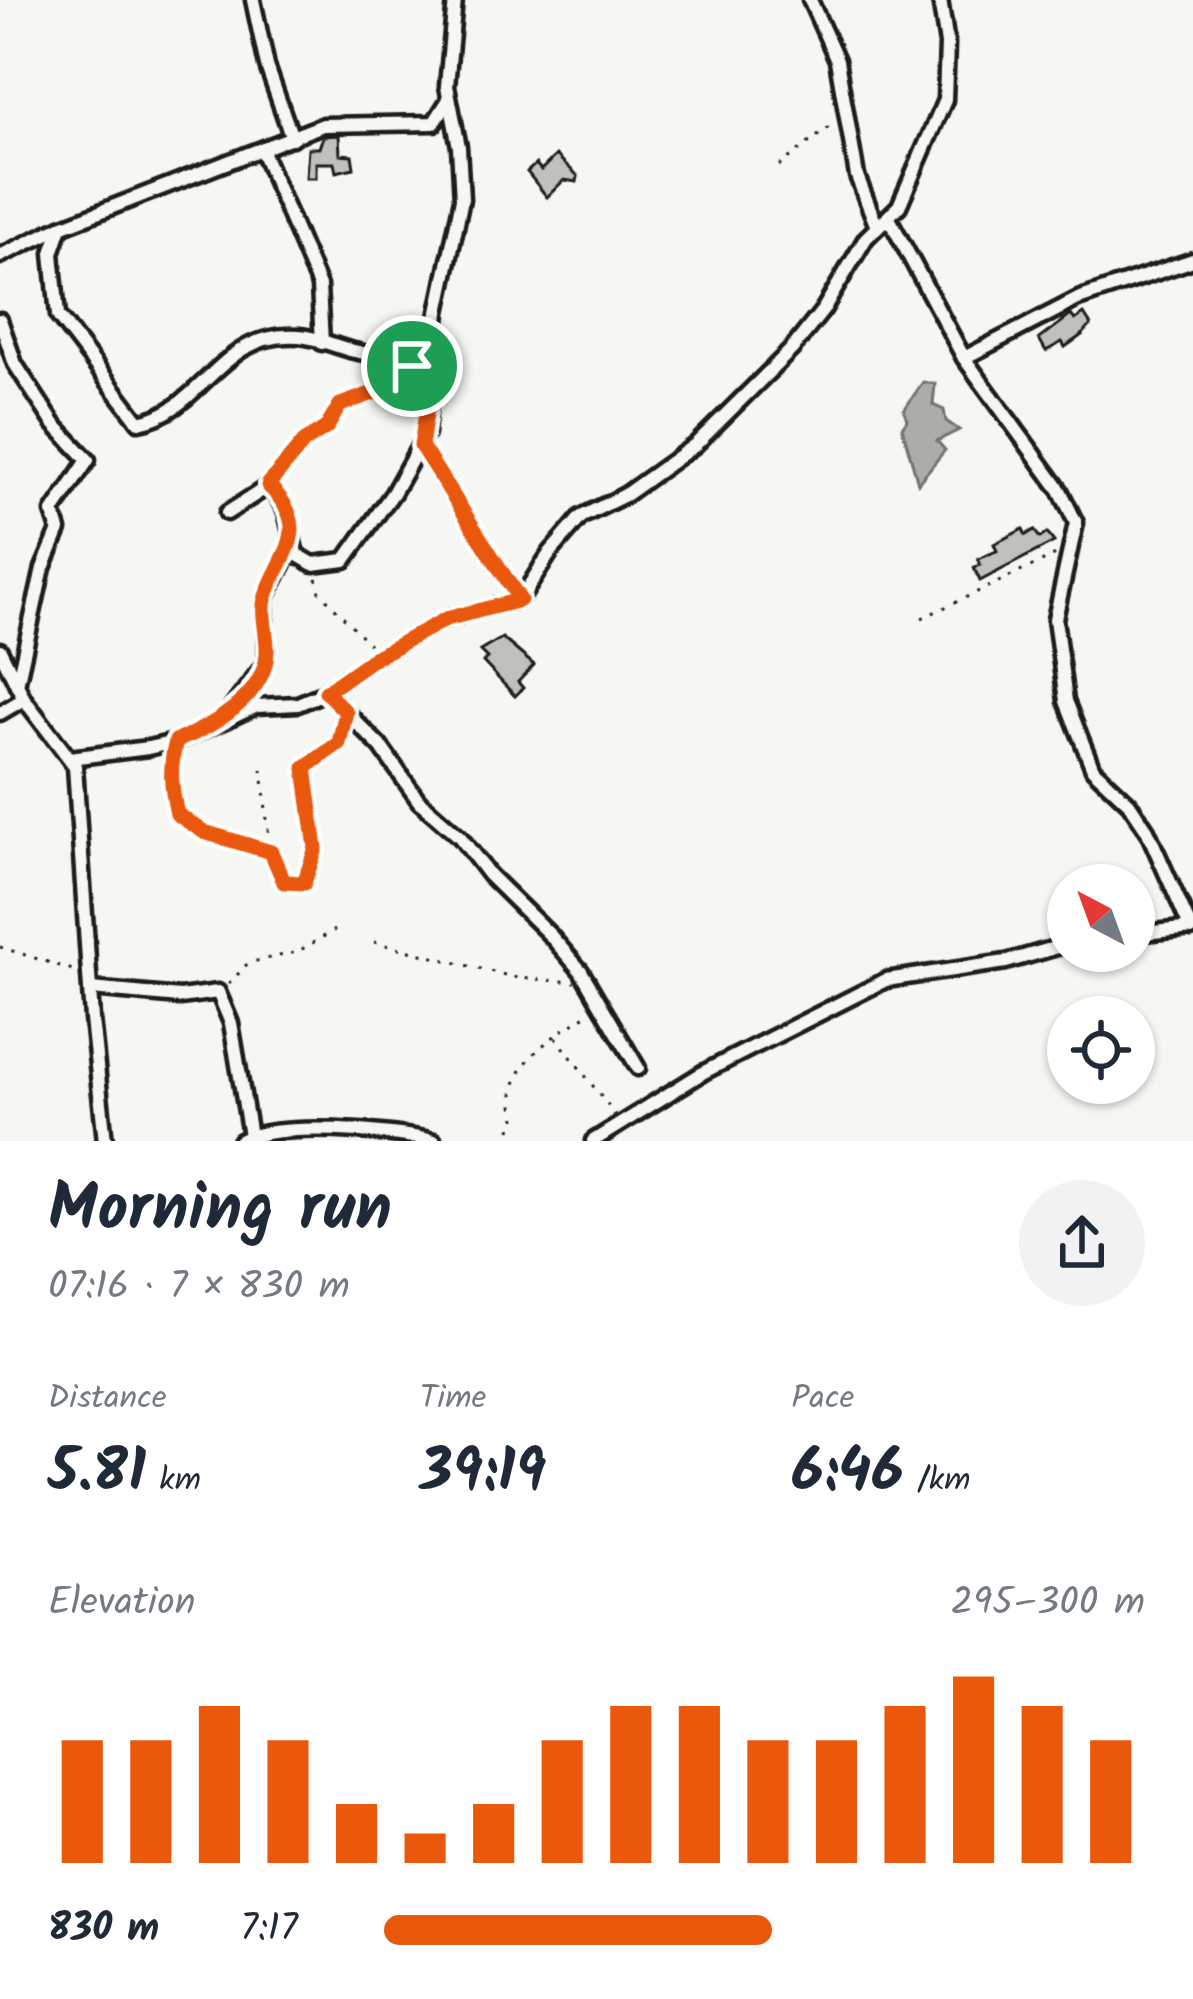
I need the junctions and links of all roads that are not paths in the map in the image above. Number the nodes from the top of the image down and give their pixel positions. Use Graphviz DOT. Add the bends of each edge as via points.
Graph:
graph roads {
  1 [pos="253,0"];
  2 [pos="454,0"];
  3 [pos="810,0"];
  4 [pos="940,0"];
  5 [pos="448,100"];
  6 [pos="292,139"];
  7 [pos="262,151"];
  8 [pos="890,218"];
  9 [pos="61,227"];
  10 [pos="877,227"];
  11 [pos="3,251"];
  12 [pos="1193,260"];
  13 [pos="0,320"];
  14 [pos="322,343"];
  15 [pos="964,358"];
  16 [pos="431,381"];
  17 [pos="421,446"];
  18 [pos="227,513"];
  19 [pos="292,546"];
  20 [pos="520,600"];
  21 [pos="0,650"];
  22 [pos="16,686"];
  23 [pos="326,692"];
  24 [pos="24,700"];
  25 [pos="0,713"];
  26 [pos="217,723"];
  27 [pos="70,758"];
  28 [pos="1192,929"];
  29 [pos="1155,932"];
  30 [pos="1047,950"];
  31 [pos="91,989"];
  32 [pos="638,1068"];
  33 [pos="245,1138"];
  34 [pos="105,1141"];
  35 [pos="434,1141"];
  36 [pos="593,1141"];
  1 -- 6 [label="street"];
  2 -- 5 [label="street"];
  3 -- 10 [label="street" via="837,60 857,176"];
  4 -- 8 [label="street" via="943,108"];
  5 -- 6 [label="street" via="434,122 330,124"];
  5 -- 16 [label="street" via="462,199"];
  6 -- 7 [label="street"];
  7 -- 9 [label="street"];
  7 -- 14 [label="street" via="319,286"];
  8 -- 10 [label="street"];
  8 -- 15 [label="street"];
  9 -- 11 [label="street"];
  9 -- 14 [label="street" via="52,254 58,316 139,422 168,412 243,348 281,337"];
  10 -- 20 [label="street" via="792,350 695,445 581,518"];
  12 -- 15 [label="street" via="1078,299"];
  13 -- 22 [label="street" via="15,364 88,460 53,512 59,530"];
  14 -- 16 [label="street" via="412,366"];
  15 -- 28 [label="street" via="1076,523 1055,619 1076,734 1093,769 1147,830"];
  16 -- 17 [label="street"];
  17 -- 19 [label="street" via="345,560 315,564"];
  17 -- 20 [label="street"];
  18 -- 19 [label="street" via="268,485 286,512"];
  19 -- 26 [label="street" via="265,600 266,662"];
  20 -- 23 [label="street" via="446,619"];
  21 -- 22 [label="street"];
  22 -- 24 [label="street"];
  23 -- 26 [label="street"];
  23 -- 32 [label="street" via="550,935"];
  24 -- 25 [label="street"];
  24 -- 27 [label="street"];
  26 -- 27 [label="street" via="176,741"];
  27 -- 31 [label="street"];
  28 -- 29 [label="street"];
  30 -- 36 [label="street" via="898,976 704,1072"];
  31 -- 33 [label="street" via="221,996"];
  31 -- 34 [label="street"];
  33 -- 35 [label="street" via="317,1132"];
}
